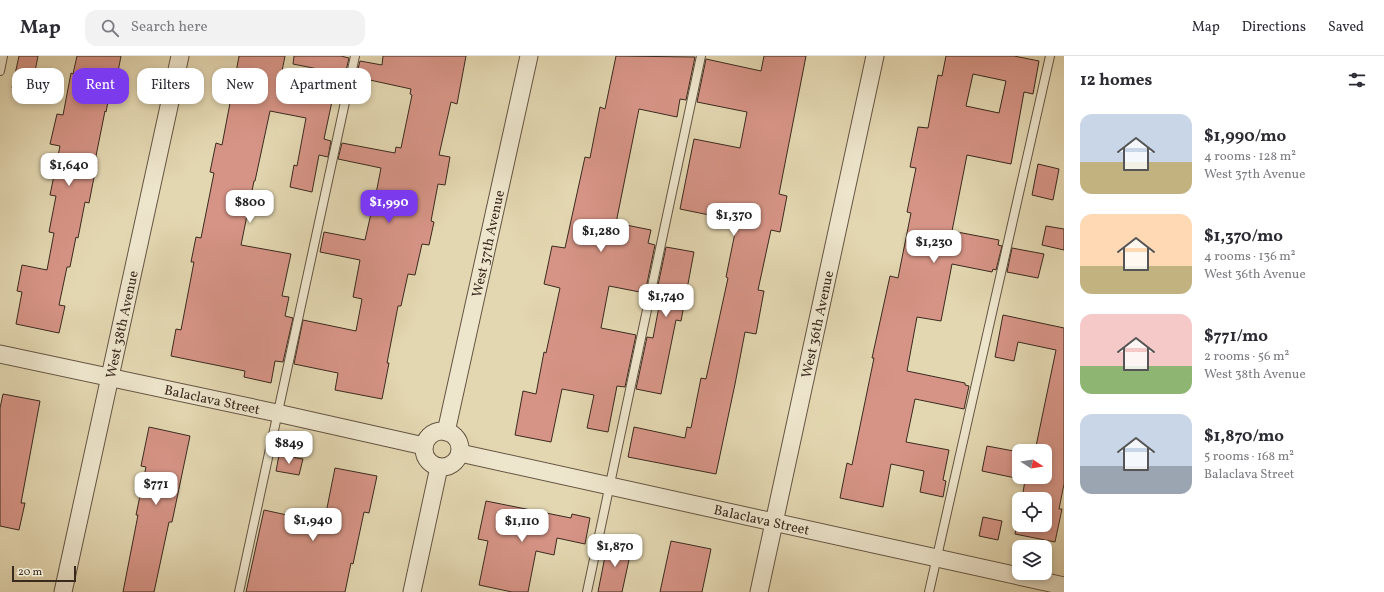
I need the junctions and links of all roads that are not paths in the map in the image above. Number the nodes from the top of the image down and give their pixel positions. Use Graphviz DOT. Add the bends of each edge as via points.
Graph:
graph roads {
  1 [pos="3,56"];
  2 [pos="180,56"];
  3 [pos="355,56"];
  4 [pos="529,56"];
  5 [pos="701,56"];
  6 [pos="875,56"];
  7 [pos="1050,56"];
  8 [pos="0,71"];
  9 [pos="0,354"];
  10 [pos="110,377"];
  11 [pos="277,412"];
  12 [pos="446,432"];
  13 [pos="424,446"];
  14 [pos="460,453"];
  15 [pos="439,467"];
  16 [pos="610,486"];
  17 [pos="774,522"];
  18 [pos="936,558"];
  19 [pos="1064,586"];
  20 [pos="63,592"];
  21 [pos="239,592"];
  22 [pos="412,592"];
  23 [pos="587,592"];
  24 [pos="760,592"];
  25 [pos="929,592"];
  1 -- 8 [label="lane"];
  2 -- 10 [label="street, West 38th Avenue"];
  3 -- 11 [label="lane"];
  4 -- 12 [label="street, West 37th Avenue"];
  5 -- 16 [label="lane"];
  6 -- 17 [label="street, West 36th Avenue"];
  7 -- 18 [label="lane"];
  9 -- 10 [label="street, Balaclava Street"];
  10 -- 11 [label="street, Balaclava Street"];
  10 -- 20 [label="street, West 38th Avenue"];
  11 -- 13 [label="street, Balaclava Street"];
  11 -- 21 [label="lane"];
  12 -- 13 [label="street" via="432,434"];
  12 -- 14 [label="street" via="458,440"];
  13 -- 15 [label="street" via="427,460"];
  14 -- 15 [label="street" via="452,464"];
  14 -- 16 [label="street, Balaclava Street"];
  15 -- 22 [label="street"];
  16 -- 17 [label="street, Balaclava Street"];
  16 -- 23 [label="lane"];
  17 -- 18 [label="street, Balaclava Street"];
  17 -- 24 [label="street, West 36th Avenue"];
  18 -- 19 [label="street, Balaclava Street"];
  18 -- 25 [label="lane"];
}
